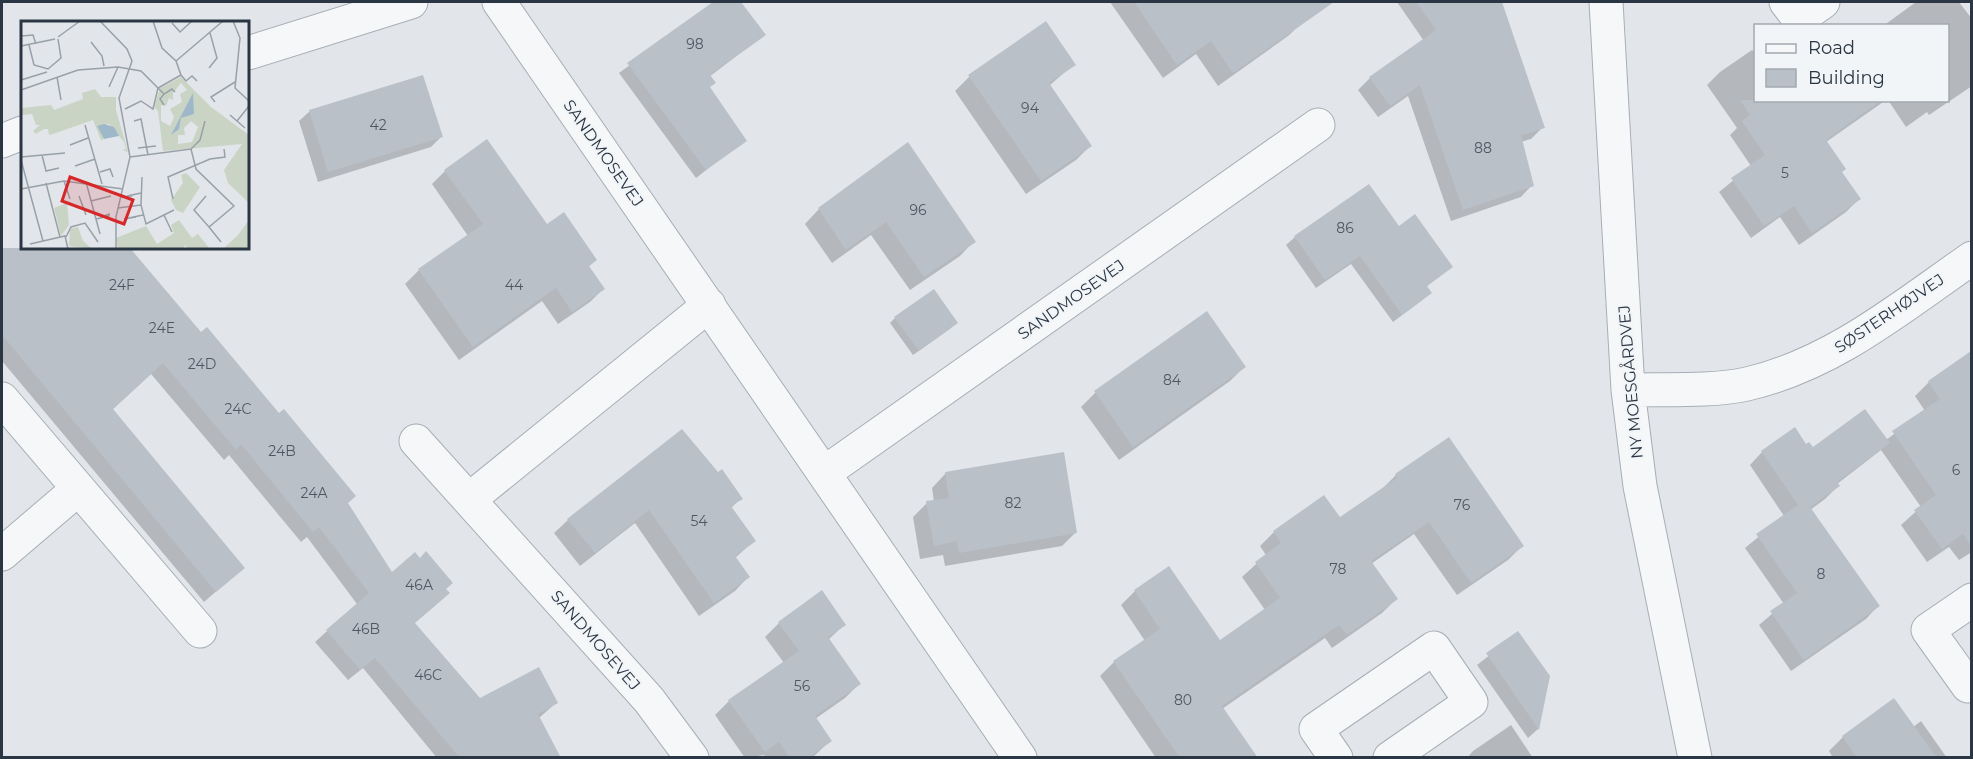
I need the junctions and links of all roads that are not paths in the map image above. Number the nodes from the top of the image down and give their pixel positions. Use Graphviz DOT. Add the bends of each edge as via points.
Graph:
graph roads {
  1 [pos="411,2"];
  2 [pos="499,2"];
  3 [pos="1606,2"];
  4 [pos="1786,2"];
  5 [pos="1823,2"];
  6 [pos="249,53"];
  7 [pos="1318,124"];
  8 [pos="21,133"];
  9 [pos="2,141"];
  10 [pos="1971,258"];
  11 [pos="709,305"];
  12 [pos="1628,390"];
  13 [pos="2,399"];
  14 [pos="416,441"];
  15 [pos="824,473"];
  16 [pos="78,489"];
  17 [pos="471,498"];
  18 [pos="2,554"];
  19 [pos="1971,600"];
  20 [pos="200,631"];
  21 [pos="1971,684"];
  22 [pos="692,758"];
  23 [pos="1020,758"];
  24 [pos="1336,758"];
  25 [pos="1390,758"];
  26 [pos="1695,758"];
  1 -- 6 [label="street"];
  2 -- 11 [label="street, SANDMOSEVEJ"];
  3 -- 12 [label="street, NY MOESGÅRDVEJ"];
  4 -- 5 [label="street" via="1799,19"];
  7 -- 15 [label="street, SANDMOSEVEJ"];
  8 -- 9 [label="street"];
  10 -- 12 [label="street, SØSTERHØJVEJ" via="1856,340 1797,370 1744,384"];
  11 -- 15 [label="street, SANDMOSEVEJ"];
  11 -- 17 [label="street"];
  12 -- 26 [label="street, NY MOESGÅRDVEJ" via="1640,486"];
  13 -- 16 [label="street"];
  14 -- 17 [label="street, SANDMOSEVEJ"];
  15 -- 23 [label="street, SANDMOSEVEJ"];
  16 -- 18 [label="street"];
  16 -- 20 [label="street"];
  17 -- 22 [label="street, SANDMOSEVEJ" via="649,700"];
  19 -- 21 [label="street" via="1928,630 1968,686"];
  24 -- 25 [label="street" via="1316,729 1434,648 1471,702"];
}
